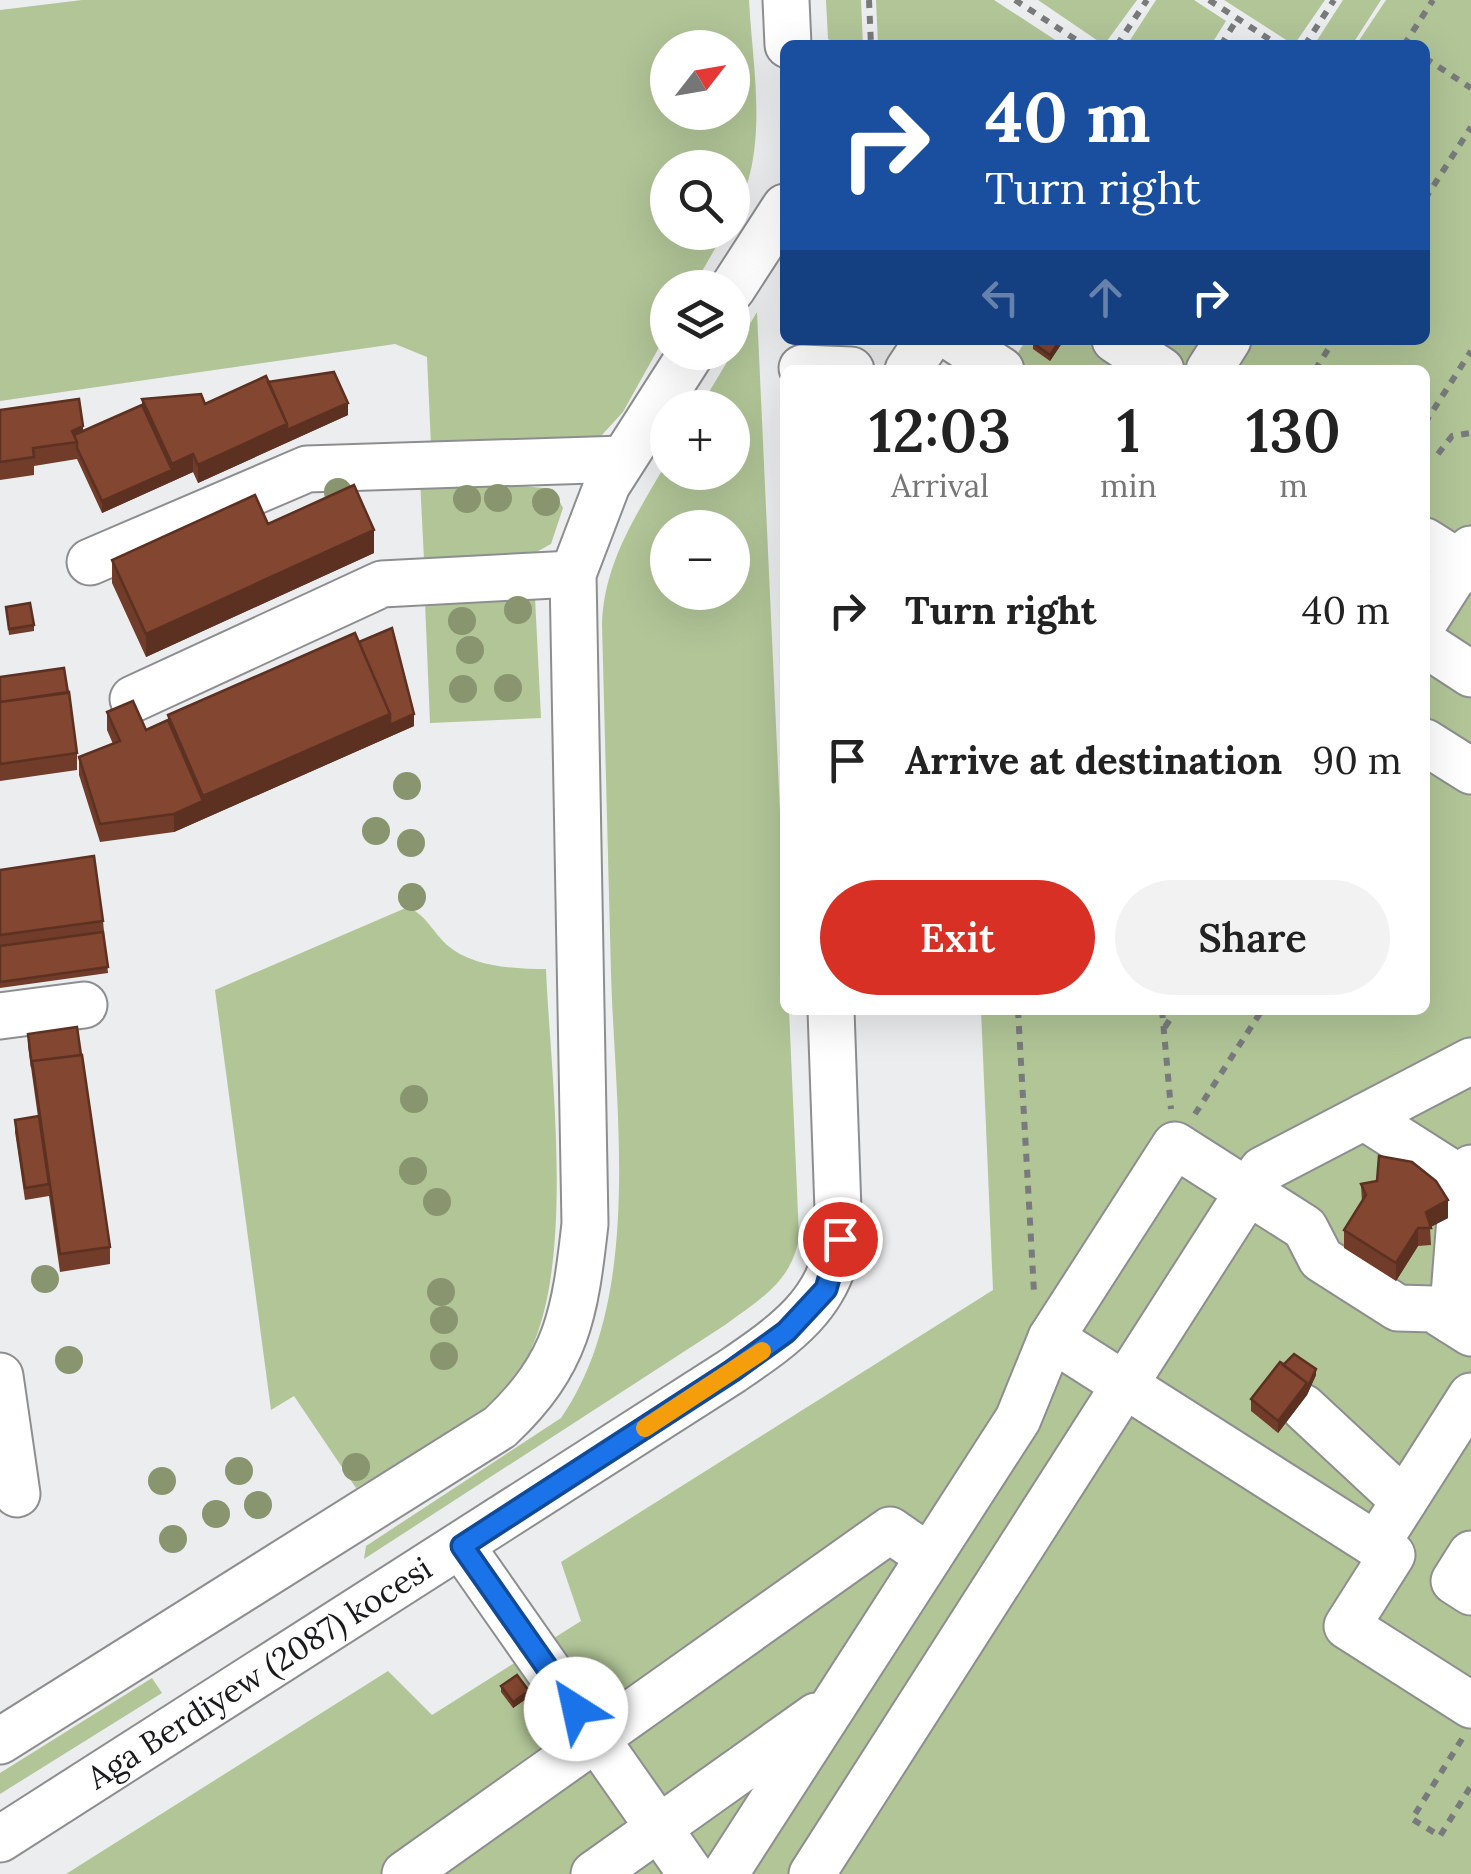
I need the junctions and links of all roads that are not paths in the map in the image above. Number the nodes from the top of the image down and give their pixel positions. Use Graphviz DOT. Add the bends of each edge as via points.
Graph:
graph roads {
  1 [pos="786,0"];
  2 [pos="788,40"];
  3 [pos="780,215"];
  4 [pos="744,270"];
  5 [pos="963,345"];
  6 [pos="1123,345"];
  7 [pos="802,359"];
  8 [pos="828,365"];
  9 [pos="994,365"];
  10 [pos="1154,365"];
  11 [pos="681,370"];
  12 [pos="624,459"];
  13 [pos="1457,556"];
  14 [pos="90,562"];
  15 [pos="573,574"];
  16 [pos="1430,611"];
  17 [pos="1430,647"];
  18 [pos="1471,674"];
  19 [pos="133,699"];
  20 [pos="1430,745"];
  21 [pos="1471,772"];
  22 [pos="84,1005"];
  23 [pos="830,1015"];
  24 [pos="0,1016"];
  25 [pos="1471,1061"];
  26 [pos="1364,1117"];
  27 [pos="1467,1174"];
  28 [pos="1248,1191"];
  29 [pos="1059,1326"];
  30 [pos="1461,1327"];
  31 [pos="0,1376"];
  32 [pos="1124,1384"];
  33 [pos="1290,1390"];
  34 [pos="1471,1396"];
  35 [pos="1018,1419"];
  36 [pos="1457,1449"];
  37 [pos="1078,1457"];
  38 [pos="17,1494"];
  39 [pos="1404,1500"];
  40 [pos="462,1546"];
  41 [pos="1376,1546"];
  42 [pos="1471,1554"];
  43 [pos="930,1557"];
  44 [pos="1471,1592"];
  45 [pos="836,1702"];
  46 [pos="1471,1705"];
  47 [pos="596,1738"];
  48 [pos="0,1741"];
  49 [pos="659,1828"];
  50 [pos="0,1839"];
  51 [pos="405,1874"];
  52 [pos="594,1874"];
  53 [pos="691,1874"];
  54 [pos="725,1874"];
  55 [pos="812,1874"];
  1 -- 2 [label="street"];
  3 -- 4 [label="street"];
  5 -- 9 [label="street"];
  6 -- 10 [label="street"];
  7 -- 8 [label="street"];
  11 -- 12 [label="street"];
  12 -- 14 [label="street" via="307,468"];
  12 -- 15 [label="street"];
  13 -- 16 [label="street"];
  15 -- 19 [label="street" via="382,584"];
  15 -- 48 [label="street" via="584,1224 572,1314 551,1368 500,1428"];
  17 -- 18 [label="street"];
  20 -- 21 [label="street"];
  22 -- 24 [label="street"];
  23 -- 40 [label="street, Aga Berdiyew (2087) kocesi" via="840,1239 836,1266 816,1304 732,1371"];
  25 -- 26 [label="street"];
  26 -- 27 [label="street"];
  26 -- 28 [label="street" via="1262,1170"];
  27 -- 30 [label="street"];
  28 -- 29 [label="street" via="1175,1145"];
  28 -- 30 [label="street" via="1305,1228 1322,1259 1398,1308 1433,1309"];
  28 -- 32 [label="street"];
  29 -- 32 [label="street"];
  29 -- 35 [label="street"];
  31 -- 38 [label="street"];
  32 -- 37 [label="street"];
  32 -- 41 [label="street"];
  33 -- 39 [label="street"];
  34 -- 36 [label="street"];
  35 -- 37 [label="street"];
  35 -- 43 [label="street"];
  36 -- 39 [label="street"];
  37 -- 55 [label="street"];
  39 -- 41 [label="street"];
  40 -- 47 [label="street"];
  40 -- 50 [label="street, Aga Berdiyew (2087) kocesi"];
  41 -- 46 [label="street" via="1392,1555 1347,1626"];
  42 -- 44 [label="street" via="1454,1582"];
  43 -- 45 [label="street"];
  43 -- 47 [label="street" via="890,1530"];
  45 -- 49 [label="street"];
  45 -- 54 [label="street"];
  47 -- 49 [label="street"];
  47 -- 51 [label="street"];
  49 -- 52 [label="street"];
  49 -- 53 [label="street"];
}
